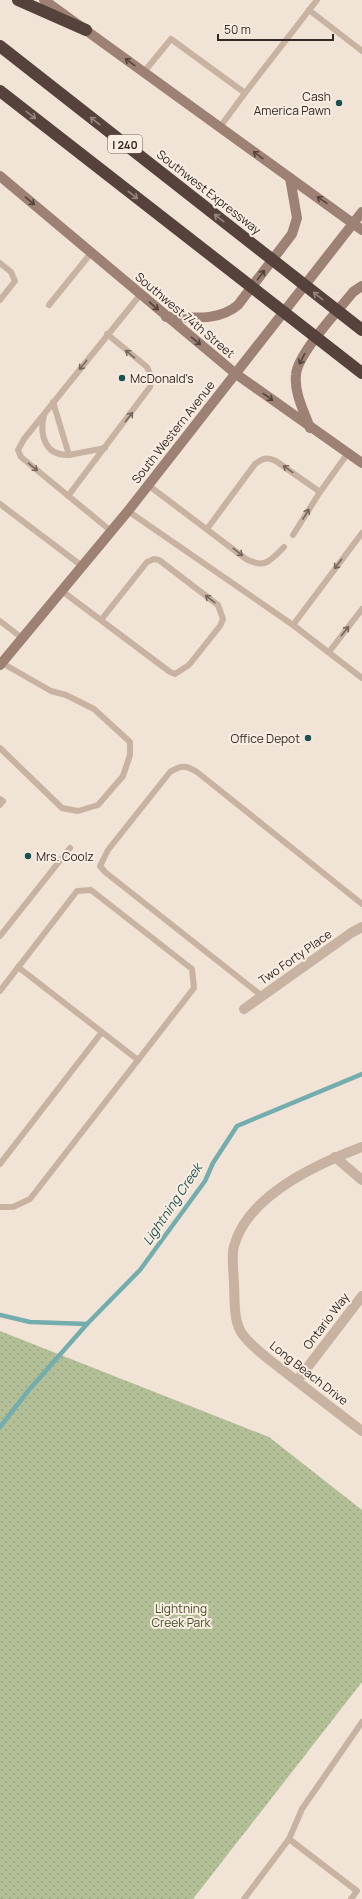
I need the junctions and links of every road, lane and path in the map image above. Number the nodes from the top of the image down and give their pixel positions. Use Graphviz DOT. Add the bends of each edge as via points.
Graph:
graph roads {
  1 [pos="18,0"];
  2 [pos="44,0"];
  3 [pos="317,0"];
  4 [pos="309,10"];
  5 [pos="86,30"];
  6 [pos="0,46"];
  7 [pos="362,51"];
  8 [pos="144,72"];
  9 [pos="0,91"];
  10 [pos="245,93"];
  11 [pos="220,127"];
  12 [pos="0,176"];
  13 [pos="290,178"];
  14 [pos="362,212"];
  15 [pos="353,223"];
  16 [pos="362,230"];
  17 [pos="91,253"];
  18 [pos="0,263"];
  19 [pos="362,286"];
  20 [pos="140,295"];
  21 [pos="0,300"];
  22 [pos="49,305"];
  23 [pos="166,317"];
  24 [pos="361,330"];
  25 [pos="107,334"];
  26 [pos="362,373"];
  27 [pos="236,374"];
  28 [pos="53,402"];
  29 [pos="44,413"];
  30 [pos="310,428"];
  31 [pos="105,448"];
  32 [pos="348,453"];
  33 [pos="69,455"];
  34 [pos="362,463"];
  35 [pos="148,485"];
  36 [pos="320,492"];
  37 [pos="68,496"];
  38 [pos="0,504"];
  39 [pos="128,511"];
  40 [pos="207,528"];
  41 [pos="111,531"];
  42 [pos="362,533"];
  43 [pos="293,535"];
  44 [pos="284,547"];
  45 [pos="82,566"];
  46 [pos="62,591"];
  47 [pos="362,609"];
  48 [pos="101,620"];
  49 [pos="0,621"];
  50 [pos="293,625"];
  51 [pos="22,638"];
  52 [pos="329,652"];
  53 [pos="1,664"];
  54 [pos="361,675"];
  55 [pos="0,748"];
  56 [pos="0,799"];
  57 [pos="0,805"];
  58 [pos="70,848"];
  59 [pos="362,904"];
  60 [pos="362,927"];
  61 [pos="0,936"];
  62 [pos="18,967"];
  63 [pos="0,991"];
  64 [pos="262,996"];
  65 [pos="244,1009"];
  66 [pos="102,1032"];
  67 [pos="138,1060"];
  68 [pos="362,1147"];
  69 [pos="335,1157"];
  70 [pos="0,1164"];
  71 [pos="362,1180"];
  72 [pos="0,1206"];
  73 [pos="362,1296"];
  74 [pos="297,1381"];
  75 [pos="362,1431"];
  76 [pos="362,1722"];
  77 [pos="289,1839"];
  78 [pos="244,1899"];
  79 [pos="351,1899"];
  1 -- 5 [label="highway"];
  2 -- 5 [label="main road"];
  3 -- 4 [label="lane"];
  4 -- 7 [label="lane"];
  4 -- 10 [label="lane"];
  8 -- 5 [label="main road, one-way"];
  24 -- 6 [label="highway, Southwest Expressway / I 240, one-way"];
  8 -- 10 [label="lane" via="171,39"];
  8 -- 11 [label="main road"];
  9 -- 26 [label="highway, I 240, one-way"];
  10 -- 11 [label="lane"];
  13 -- 11 [label="main road, one-way"];
  12 -- 17 [label="main road, Southwest 74th Street, one-way"];
  15 -- 13 [label="main road, one-way"];
  23 -- 13 [label="main road, one-way" via="212,317 227,313 238,305 292,234 297,218"];
  14 -- 15 [label="main road, South Western Avenue"];
  15 -- 16 [label="main road"];
  15 -- 27 [label="main road, South Western Avenue"];
  17 -- 20 [label="main road, Southwest 74th Street"];
  17 -- 22 [label="lane"];
  18 -- 21 [label="lane" via="11,272 15,281"];
  19 -- 30 [label="main road, one-way" via="353,292 302,357 296,374 296,388"];
  20 -- 23 [label="main road, Southwest 74th Street, one-way"];
  20 -- 25 [label="lane"];
  23 -- 27 [label="main road, Southwest 74th Street, one-way"];
  25 -- 28 [label="lane, one-way"];
  31 -- 25 [label="lane, one-way" via="147,393 151,376 146,367"];
  27 -- 30 [label="main road, Southwest 74th Street, one-way"];
  27 -- 35 [label="main road, South Western Avenue"];
  28 -- 29 [label="lane"];
  28 -- 33 [label="lane"];
  29 -- 33 [label="lane" via="41,431 43,440 55,452"];
  29 -- 37 [label="lane, one-way" via="18,450 21,457"];
  30 -- 32 [label="main road, Southwest 74th Street"];
  31 -- 33 [label="lane"];
  31 -- 37 [label="lane"];
  32 -- 34 [label="main road, Southwest 74th Street"];
  32 -- 36 [label="lane"];
  35 -- 39 [label="main road, South Western Avenue"];
  35 -- 40 [label="lane"];
  36 -- 40 [label="lane, one-way" via="276,461 262,458"];
  43 -- 36 [label="lane, one-way"];
  37 -- 41 [label="lane"];
  38 -- 45 [label="lane"];
  39 -- 41 [label="main road, South Western Avenue"];
  39 -- 50 [label="lane"];
  40 -- 44 [label="lane, one-way" via="254,563 264,564"];
  41 -- 45 [label="main road, South Western Avenue"];
  42 -- 50 [label="lane, one-way"];
  45 -- 46 [label="main road, South Western Avenue"];
  46 -- 48 [label="lane"];
  46 -- 51 [label="main road, South Western Avenue"];
  52 -- 47 [label="lane, one-way"];
  48 -- 48 [label="lane, one-way" via="175,674 189,665 223,619 218,605 165,564 154,559 147,562"];
  49 -- 51 [label="lane"];
  50 -- 52 [label="lane"];
  51 -- 53 [label="main road, South Western Avenue"];
  52 -- 54 [label="lane"];
  53 -- 55 [label="lane" via="51,691 66,695 94,709 130,742 130,755 122,776 98,805 78,812 62,808"];
  56 -- 57 [label="lane" via="3,802"];
  58 -- 61 [label="lane"];
  59 -- 64 [label="lane" via="197,772 188,766 179,766 170,772 108,850 100,866"];
  60 -- 64 [label="street, Two Forty Place"];
  62 -- 63 [label="lane"];
  62 -- 66 [label="lane"];
  62 -- 67 [label="lane" via="77,891 91,890 192,970 194,988"];
  64 -- 65 [label="street, Two Forty Place"];
  66 -- 67 [label="lane"];
  66 -- 70 [label="lane"];
  67 -- 72 [label="lane" via="30,1199 14,1207"];
  68 -- 69 [label="street"];
  69 -- 71 [label="street"];
  69 -- 74 [label="street, Long Beach Drive" via="279,1188 242,1226 233,1247 235,1312 242,1334 256,1349"];
  73 -- 74 [label="street, Ontario Way"];
  74 -- 75 [label="street, Long Beach Drive"];
  76 -- 77 [label="lane" via="302,1809"];
  77 -- 78 [label="lane"];
  77 -- 79 [label="lane" via="357,1891"];
}
